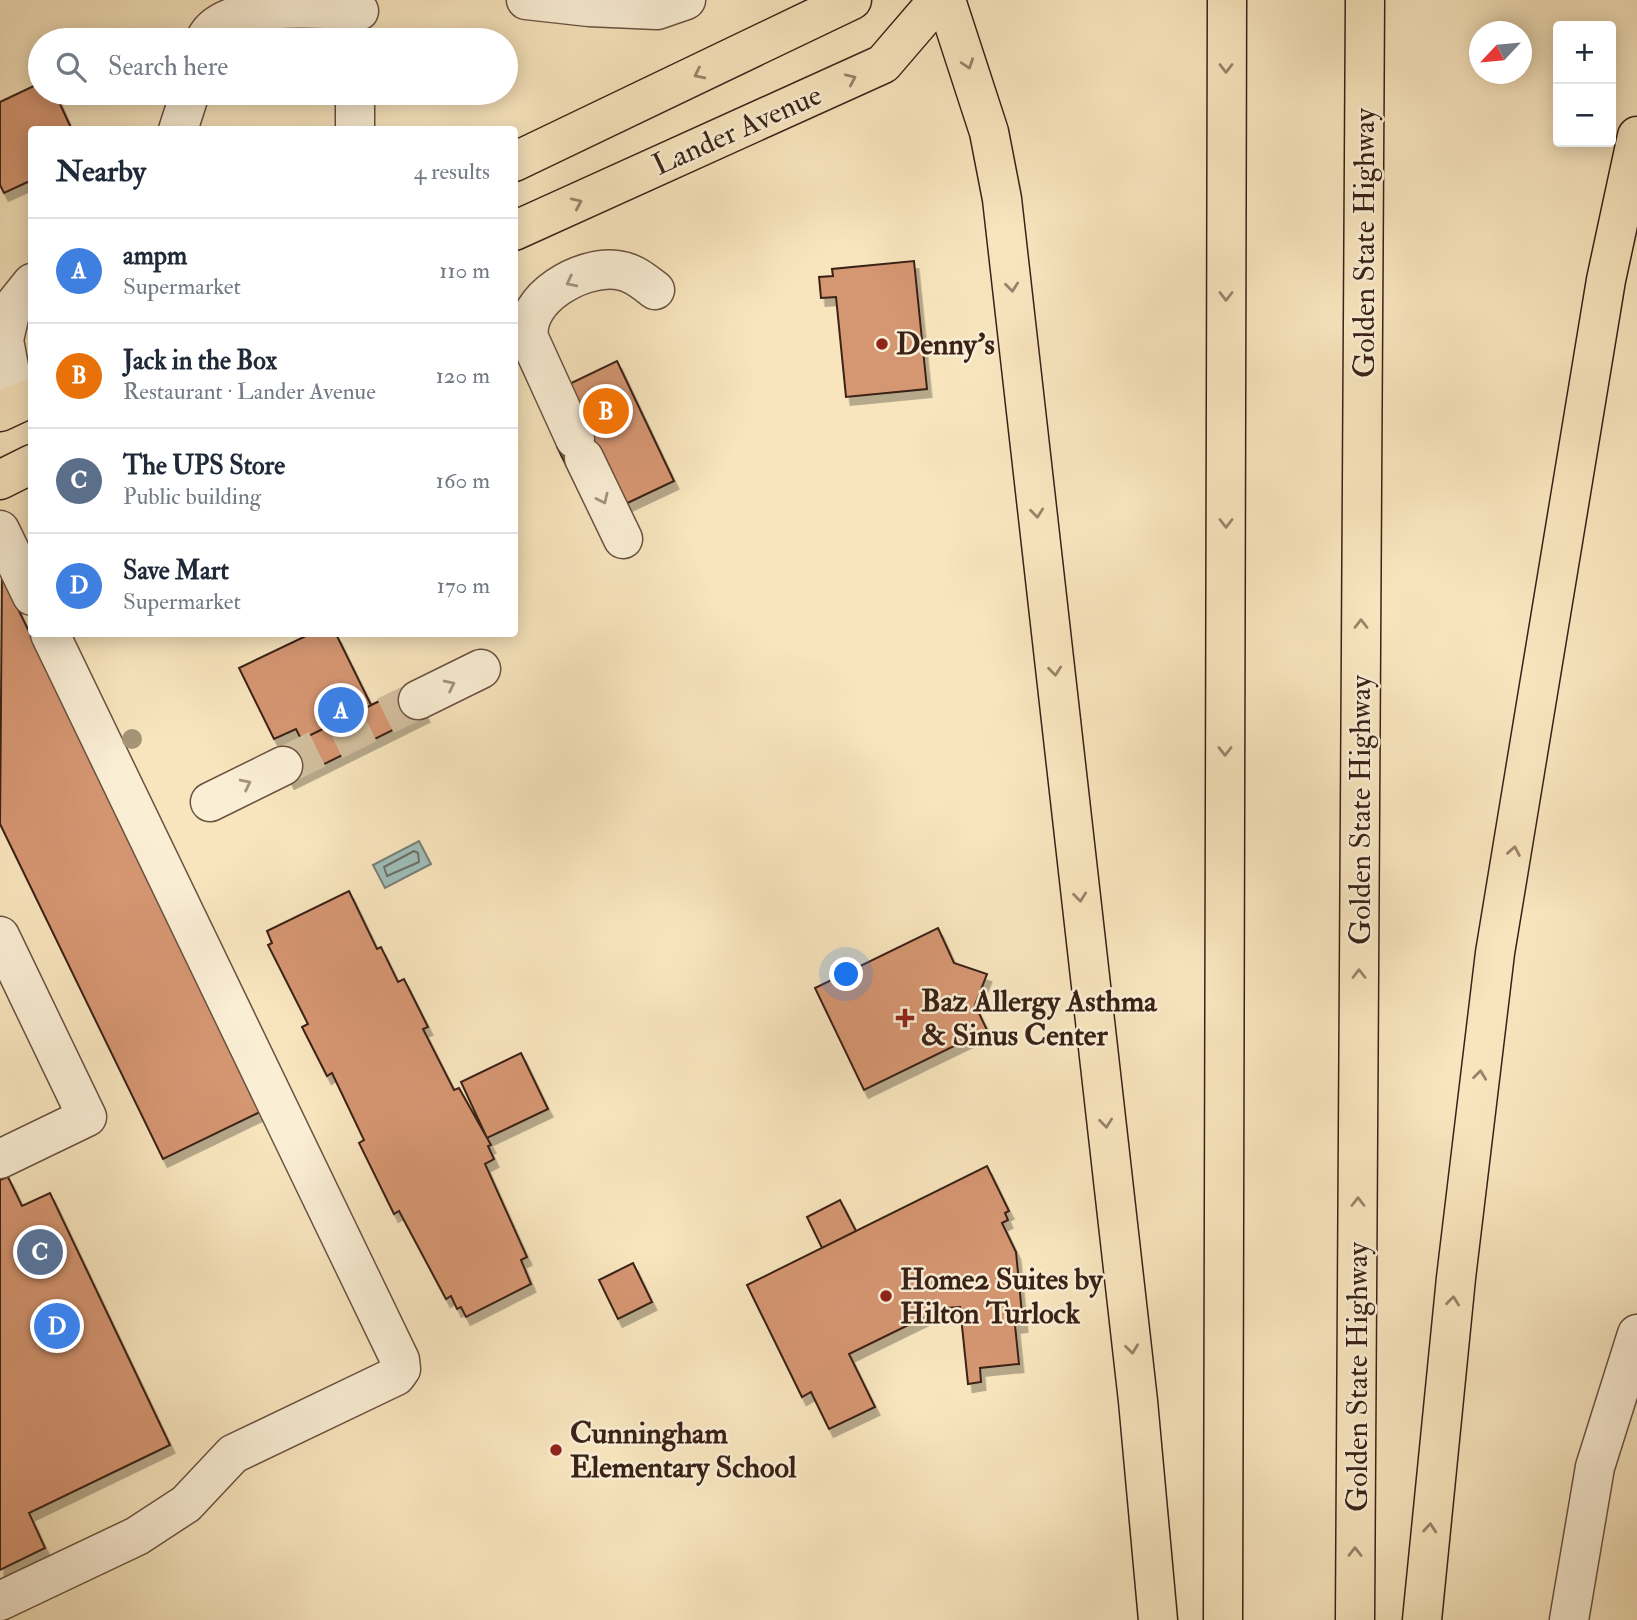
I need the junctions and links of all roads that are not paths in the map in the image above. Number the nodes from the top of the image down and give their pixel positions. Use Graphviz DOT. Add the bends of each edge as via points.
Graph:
graph roads {
  1 [pos="526,0"];
  2 [pos="686,0"];
  3 [pos="852,0"];
  4 [pos="938,0"];
  5 [pos="946,0"];
  6 [pos="1227,0"];
  7 [pos="1366,0"];
  8 [pos="589,3"];
  9 [pos="359,17"];
  10 [pos="209,28"];
  11 [pos="186,105"];
  12 [pos="355,105"];
  13 [pos="179,126"];
  14 [pos="355,126"];
  15 [pos="1637,136"];
  16 [pos="518,160"];
  17 [pos="518,229"];
  18 [pos="28,288"];
  19 [pos="655,290"];
  20 [pos="16,404"];
  21 [pos="28,466"];
  22 [pos="0,480"];
  23 [pos="0,530"];
  24 [pos="622,539"];
  25 [pos="28,588"];
  26 [pos="51,637"];
  27 [pos="481,669"];
  28 [pos="418,700"];
  29 [pos="283,766"];
  30 [pos="210,802"];
  31 [pos="0,936"];
  32 [pos="0,1159"];
  33 [pos="1637,1334"];
  34 [pos="1628,1390"];
  35 [pos="0,1601"];
  36 [pos="1158,1620"];
  37 [pos="1223,1620"];
  38 [pos="1355,1620"];
  39 [pos="1422,1620"];
  40 [pos="1569,1620"];
  1 -- 8 [label="street"];
  2 -- 8 [label="street" via="657,10"];
  3 -- 16 [label="main road, one-way"];
  17 -- 4 [label="main road, Lander Avenue, one-way" via="883,64"];
  5 -- 36 [label="main road, one-way" via="989,132 1002,199 1138,1401"];
  6 -- 37 [label="main road, one-way"];
  38 -- 7 [label="main road, Golden State Highway, one-way"];
  9 -- 10 [label="street" via="257,4 226,14"];
  11 -- 13 [label="street"];
  12 -- 14 [label="street"];
  39 -- 15 [label="main road, one-way" via="1456,1278 1496,953 1606,280"];
  18 -- 20 [label="street" via="10,309 4,340"];
  19 -- 24 [label="street, one-way" via="629,273 602,270 549,293 533,308 528,322 529,338"];
  21 -- 22 [label="main road"];
  23 -- 25 [label="street"];
  26 -- 35 [label="street" via="401,1369 396,1376 233,1454 186,1504 137,1536"];
  28 -- 27 [label="street, one-way"];
  30 -- 29 [label="street, one-way"];
  31 -- 32 [label="street" via="87,1117"];
  33 -- 34 [label="street"];
  34 -- 40 [label="street" via="1595,1467"];
}
